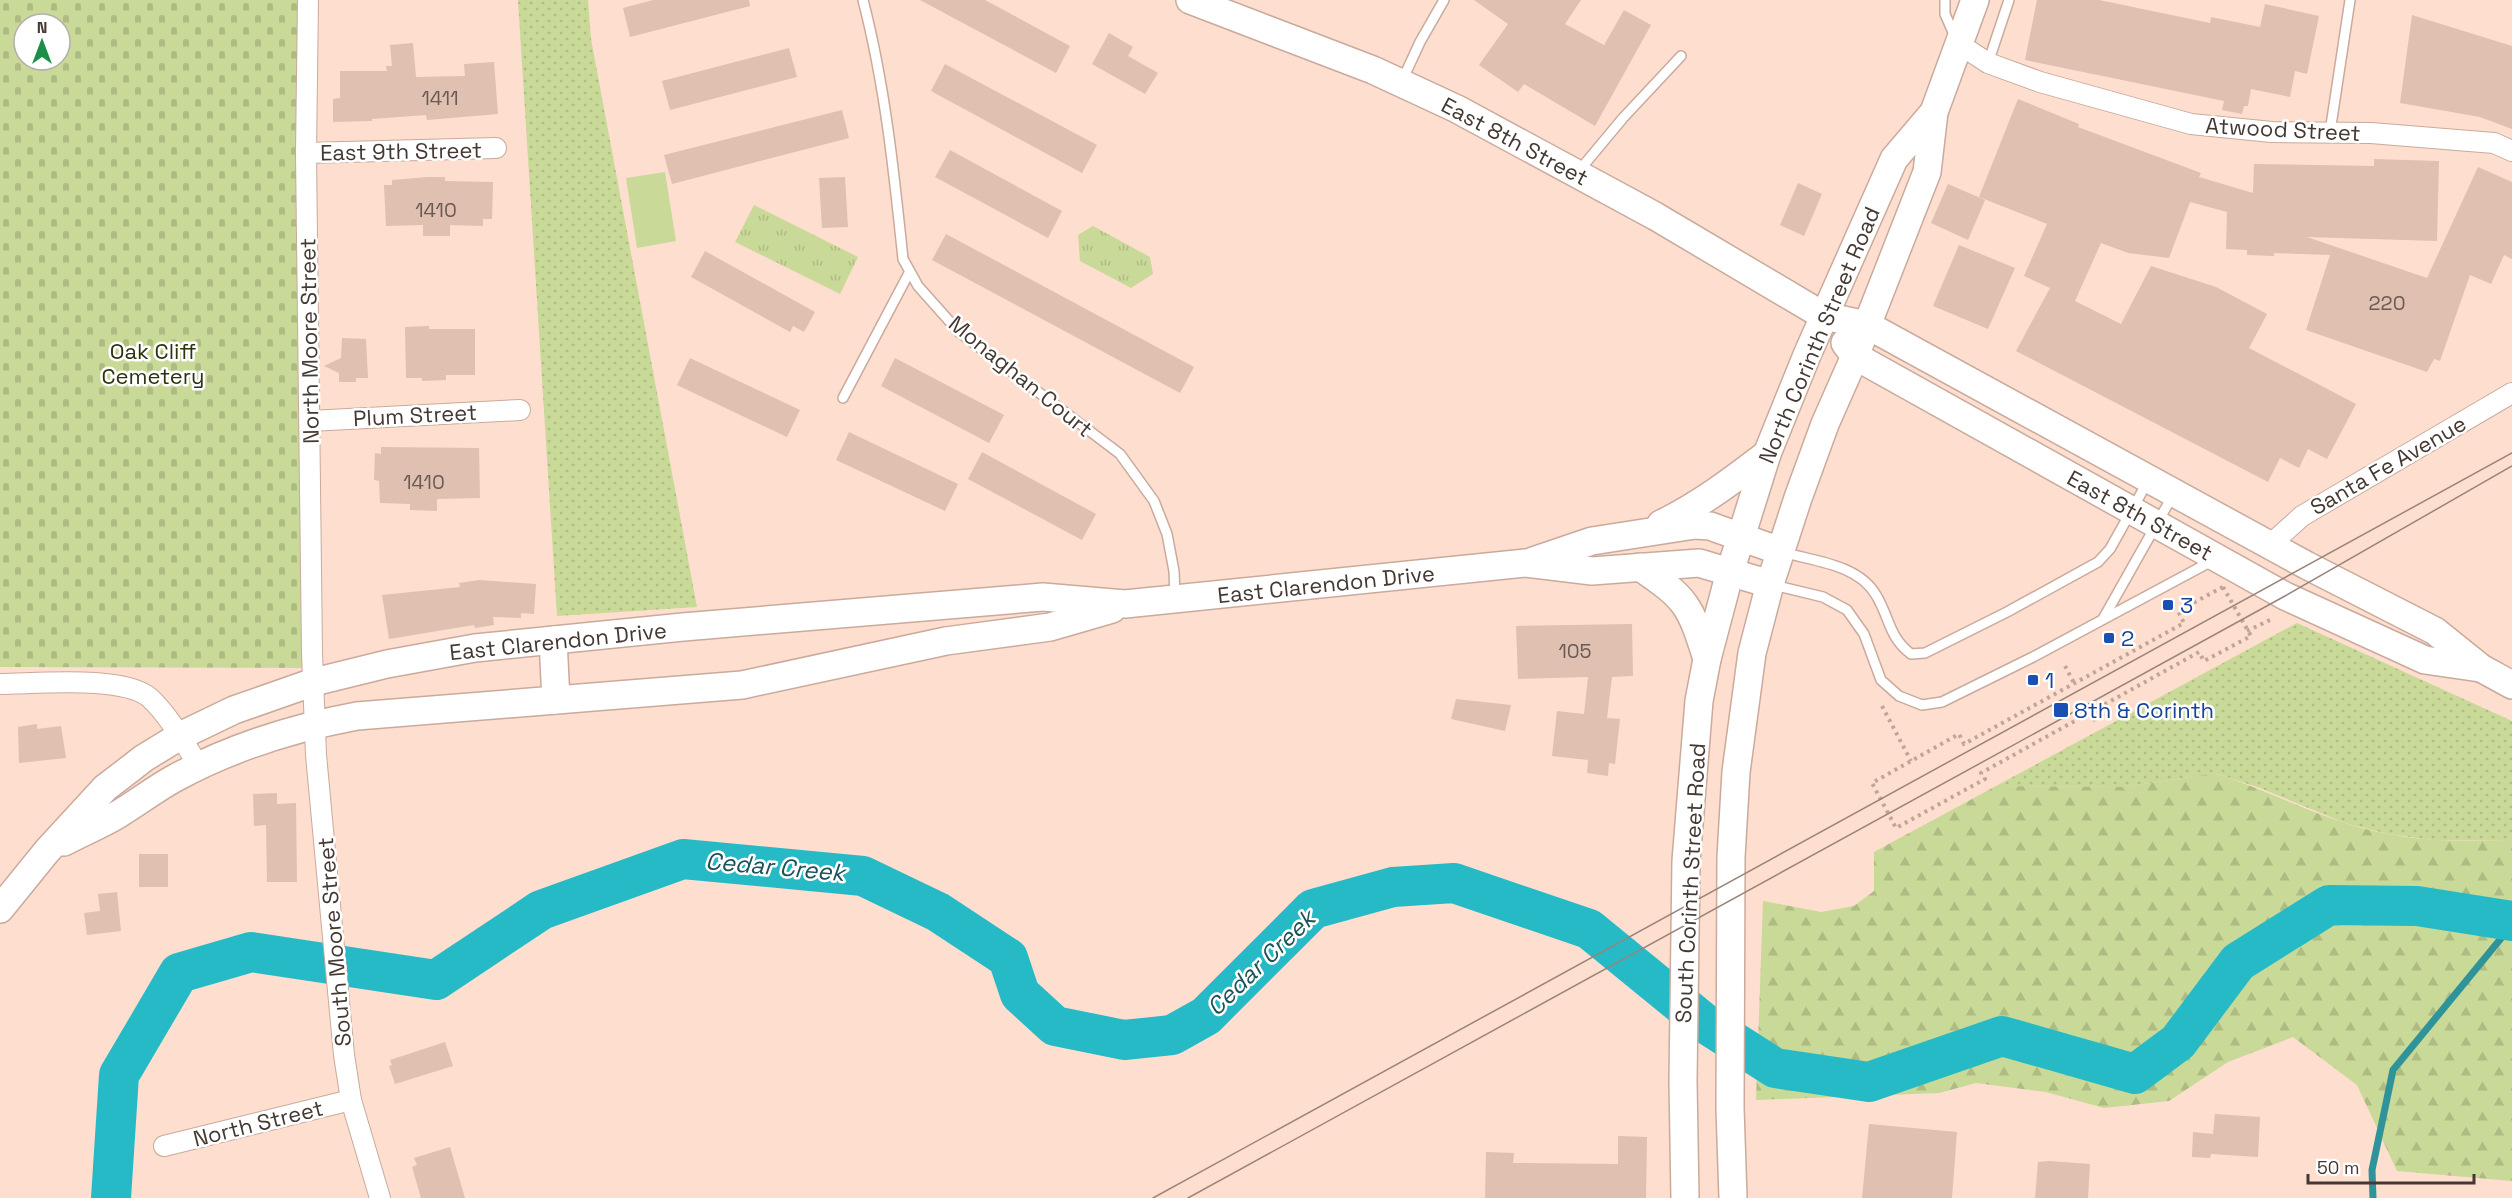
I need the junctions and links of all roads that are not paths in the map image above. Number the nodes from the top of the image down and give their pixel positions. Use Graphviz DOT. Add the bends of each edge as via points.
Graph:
graph roads {
  1 [pos="308,0"];
  2 [pos="863,0"];
  3 [pos="1190,0"];
  4 [pos="1444,0"];
  5 [pos="1944,0"];
  6 [pos="1975,0"];
  7 [pos="2009,0"];
  8 [pos="2350,0"];
  9 [pos="1959,44"];
  10 [pos="1681,56"];
  11 [pos="1988,63"];
  12 [pos="1401,83"];
  13 [pos="1934,112"];
  14 [pos="2330,132"];
  15 [pos="496,148"];
  16 [pos="2512,151"];
  17 [pos="306,153"];
  18 [pos="1577,174"];
  19 [pos="909,273"];
  20 [pos="1824,316"];
  21 [pos="1867,325"];
  22 [pos="1856,356"];
  23 [pos="2512,393"];
  24 [pos="843,399"];
  25 [pos="520,410"];
  26 [pos="309,421"];
  27 [pos="1767,454"];
  28 [pos="2149,479"];
  29 [pos="2174,493"];
  30 [pos="2131,509"];
  31 [pos="2156,523"];
  32 [pos="1638,534"];
  33 [pos="1741,537"];
  34 [pos="2270,545"];
  35 [pos="1780,551"];
  36 [pos="2218,558"];
  37 [pos="1526,563"];
  38 [pos="1640,567"];
  39 [pos="1730,572"];
  40 [pos="1770,584"];
  41 [pos="1175,600"];
  42 [pos="1125,604"];
  43 [pos="2103,619"];
  44 [pos="553,640"];
  45 [pos="1707,659"];
  46 [pos="2481,668"];
  47 [pos="314,682"];
  48 [pos="0,684"];
  49 [pos="2512,684"];
  50 [pos="556,700"];
  51 [pos="315,724"];
  52 [pos="180,736"];
  53 [pos="199,766"];
  54 [pos="46,851"];
  55 [pos="0,909"];
  56 [pos="351,1100"];
  57 [pos="164,1146"];
  58 [pos="380,1198"];
  59 [pos="1685,1198"];
  60 [pos="1733,1198"];
  1 -- 17 [label="street, North Moore Street"];
  2 -- 19 [label="lane, Monaghan Court" via="875,47 891,145 903,260"];
  3 -- 12 [label="street, East 8th Street"];
  4 -- 12 [label="lane"];
  5 -- 9 [label="lane" via="1945,14"];
  6 -- 9 [label="street, North Corinth Street Road"];
  7 -- 11 [label="lane"];
  8 -- 14 [label="lane"];
  9 -- 11 [label="street, Atwood Street"];
  9 -- 13 [label="street, North Corinth Street Road"];
  10 -- 18 [label="lane"];
  11 -- 14 [label="street, Atwood Street" via="2040,82 2191,124 2272,132"];
  12 -- 18 [label="street, East 8th Street"];
  13 -- 20 [label="street, North Corinth Street Road" via="1894,159"];
  13 -- 21 [label="street, North Corinth Street Road" via="1927,171"];
  14 -- 16 [label="street, Atwood Street" via="2494,143"];
  15 -- 17 [label="street, East 9th Street"];
  17 -- 26 [label="street, North Moore Street"];
  18 -- 20 [label="street, East 8th Street"];
  19 -- 24 [label="lane"];
  19 -- 41 [label="lane, Monaghan Court" via="959,332 1120,454 1154,501 1167,534"];
  20 -- 21 [label="street, East 8th Street"];
  20 -- 22 [label="street, East 8th Street"];
  20 -- 27 [label="street, North Corinth Street Road"];
  21 -- 22 [label="street, North Corinth Street Road"];
  21 -- 28 [label="street, East 8th Street"];
  22 -- 30 [label="street, East 8th Street"];
  22 -- 35 [label="street, North Corinth Street Road" via="1825,424"];
  23 -- 34 [label="street, Santa Fe Avenue" via="2302,516"];
  25 -- 26 [label="street, Plum Street"];
  26 -- 47 [label="street, North Moore Street"];
  27 -- 32 [label="street" via="1681,514"];
  27 -- 33 [label="street, North Corinth Street Road"];
  28 -- 29 [label="street, East 8th Street"];
  28 -- 30 [label="lane"];
  29 -- 31 [label="lane"];
  29 -- 34 [label="street, East 8th Street"];
  30 -- 31 [label="street, East 8th Street"];
  30 -- 35 [label="lane" via="2110,549 2098,562 1925,653 1911,654 1897,643 1876,594 1853,573"];
  31 -- 36 [label="street, East 8th Street"];
  31 -- 43 [label="lane"];
  32 -- 33 [label="street, East Clarendon Drive" via="1695,525"];
  32 -- 37 [label="street, East Clarendon Drive" via="1592,541"];
  33 -- 35 [label="street, East Clarendon Drive"];
  33 -- 39 [label="street, North Corinth Street Road"];
  34 -- 46 [label="street, East 8th Street" via="2435,631"];
  35 -- 40 [label="street, North Corinth Street Road"];
  36 -- 43 [label="lane"];
  36 -- 46 [label="street, East 8th Street" via="2285,596 2425,660"];
  37 -- 38 [label="street, East Clarendon Drive" via="1592,571"];
  37 -- 41 [label="street, East Clarendon Drive"];
  38 -- 39 [label="street, East Clarendon Drive" via="1699,562"];
  38 -- 45 [label="street" via="1682,599 1694,617"];
  39 -- 40 [label="street, East Clarendon Drive"];
  39 -- 45 [label="street, South Corinth Street Road"];
  40 -- 43 [label="lane" via="1823,597 1847,610 1864,634 1881,680 1899,696 1922,705 1942,702"];
  40 -- 60 [label="street, South Corinth Street Road" via="1752,653 1736,772 1731,857"];
  41 -- 42 [label="street, East Clarendon Drive"];
  42 -- 44 [label="street, East Clarendon Drive" via="1043,597"];
  42 -- 50 [label="street, East Clarendon Drive" via="1050,627 946,640 742,685"];
  44 -- 47 [label="street, East Clarendon Drive" via="475,648"];
  44 -- 50 [label="street"];
  45 -- 59 [label="street, South Corinth Street Road" via="1699,701 1686,861"];
  46 -- 49 [label="street, East 8th Street"];
  47 -- 51 [label="street, South Moore Street"];
  47 -- 52 [label="street, East Clarendon Drive" via="234,710"];
  48 -- 52 [label="street" via="123,685 148,697"];
  50 -- 51 [label="street, East Clarendon Drive" via="357,716"];
  51 -- 53 [label="street, East Clarendon Drive" via="256,742"];
  51 -- 56 [label="street, South Moore Street"];
  52 -- 53 [label="street"];
  52 -- 54 [label="street, East Clarendon Drive" via="105,788"];
  53 -- 54 [label="street, East Clarendon Drive" via="117,815"];
  54 -- 55 [label="street, East Clarendon Drive"];
  56 -- 57 [label="street, North Street"];
  56 -- 58 [label="street, South Moore Street"];
}
